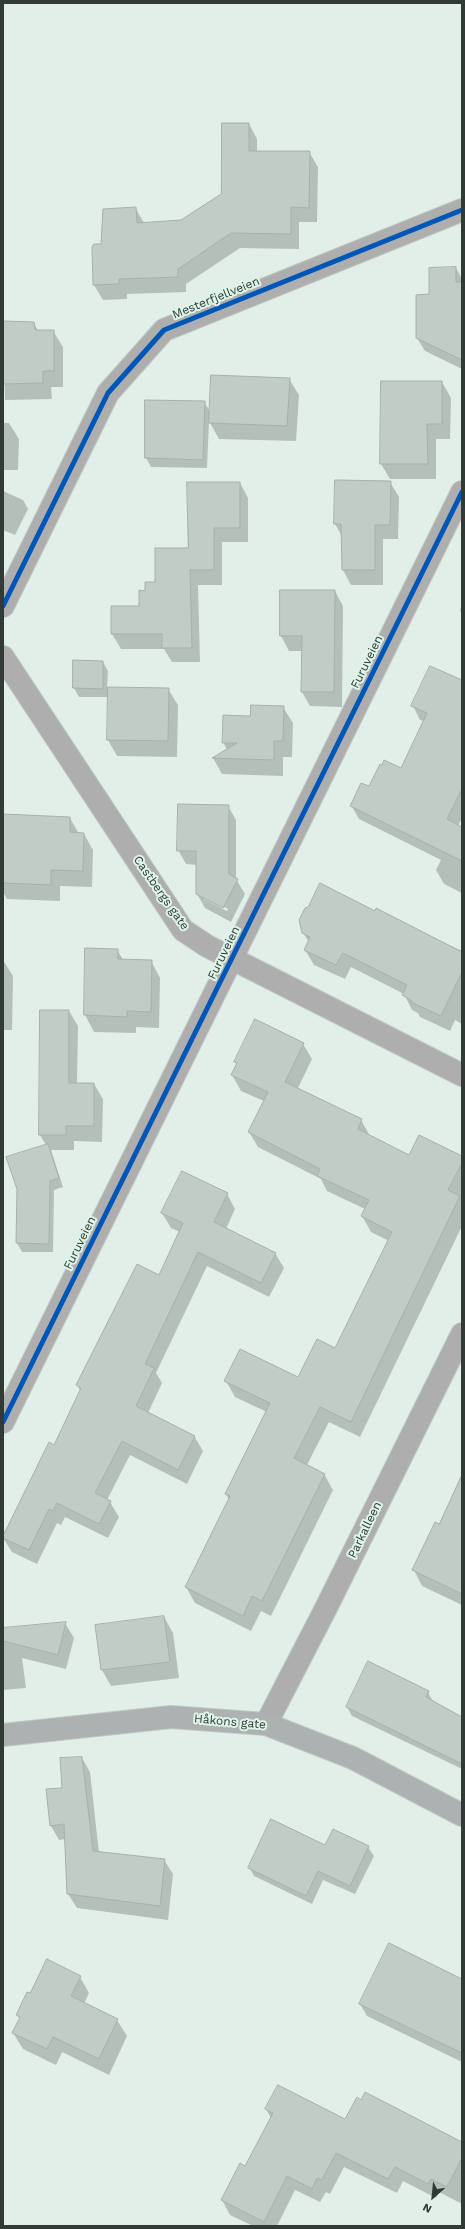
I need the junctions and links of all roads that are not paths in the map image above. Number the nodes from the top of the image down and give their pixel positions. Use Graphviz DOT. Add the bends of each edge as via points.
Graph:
graph roads {
  1 [pos="462,210"];
  2 [pos="462,492"];
  3 [pos="3,606"];
  4 [pos="3,657"];
  5 [pos="232,958"];
  6 [pos="462,1075"];
  7 [pos="462,1334"];
  8 [pos="3,1422"];
  9 [pos="266,1724"];
  10 [pos="3,1736"];
  11 [pos="462,1815"];
  1 -- 3 [label="street, Mesterfjellveien" via="164,330 108,393"];
  2 -- 5 [label="street, Furuveien"];
  4 -- 5 [label="street, Castbergs gate" via="183,930"];
  5 -- 6 [label="street, Castbergs gate"];
  5 -- 8 [label="street, Furuveien"];
  7 -- 9 [label="street, Parkalleen"];
  9 -- 10 [label="main road, Håkons gate" via="171,1717"];
  9 -- 11 [label="main road, Håkons gate" via="353,1758"];
}
